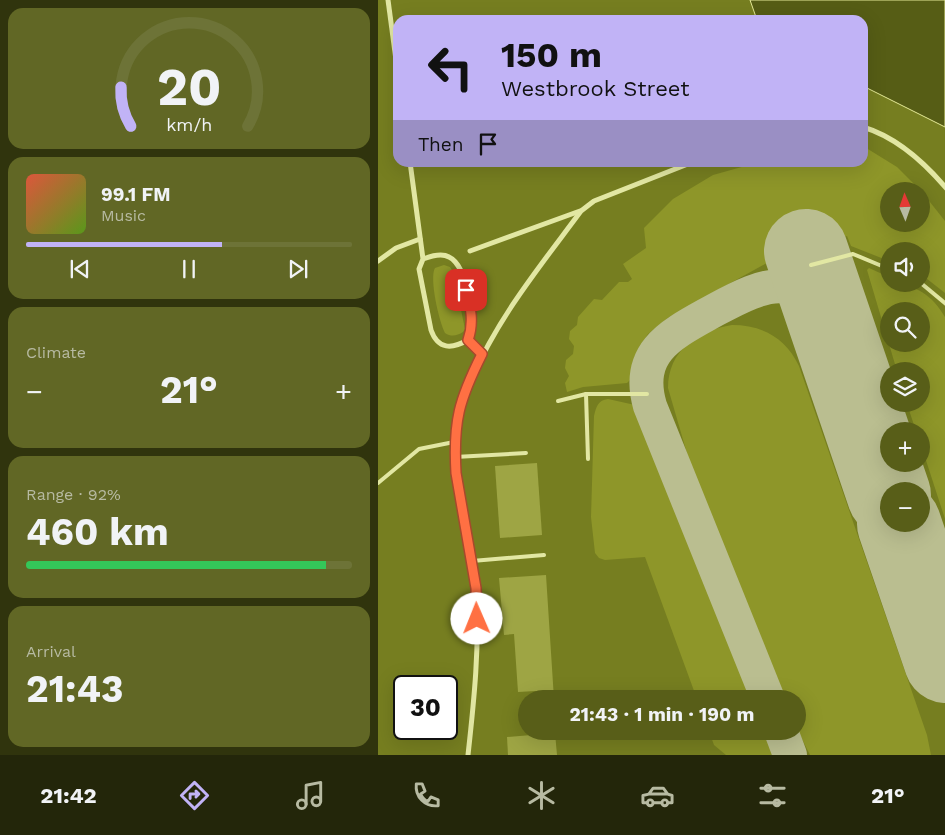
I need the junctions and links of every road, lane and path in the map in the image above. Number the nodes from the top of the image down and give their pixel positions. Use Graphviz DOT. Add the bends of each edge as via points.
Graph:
graph roads {
  1 [pos="388,0"];
  2 [pos="393,37"];
  3 [pos="868,129"];
  4 [pos="411,167"];
  5 [pos="680,167"];
  6 [pos="946,188"];
  7 [pos="581,211"];
  8 [pos="420,239"];
  9 [pos="470,251"];
  10 [pos="423,258"];
  11 [pos="378,261"];
  12 [pos="811,264"];
  13 [pos="880,265"];
  14 [pos="930,291"];
  15 [pos="946,304"];
  16 [pos="468,340"];
  17 [pos="482,354"];
  18 [pos="586,394"];
  19 [pos="647,394"];
  20 [pos="558,401"];
  21 [pos="454,442"];
  22 [pos="526,454"];
  23 [pos="455,457"];
  24 [pos="588,459"];
  25 [pos="378,483"];
  26 [pos="544,555"];
  27 [pos="472,561"];
  28 [pos="468,755"];
  1 -- 2 [label="street"];
  3 -- 6 [label="street" via="898,143 930,169"];
  4 -- 8 [label="street"];
  5 -- 7 [label="street" via="594,200"];
  7 -- 9 [label="street"];
  7 -- 17 [label="street" via="503,316"];
  8 -- 10 [label="street"];
  8 -- 11 [label="street" via="396,248"];
  10 -- 16 [label="street" via="448,256 458,264 472,318"];
  10 -- 16 [label="street" via="419,269 434,338 449,348"];
  12 -- 13 [label="lane" via="853,254"];
  14 -- 15 [label="lane"];
  16 -- 17 [label="street"];
  17 -- 21 [label="street" via="459,408"];
  18 -- 19 [label="lane"];
  18 -- 20 [label="lane"];
  18 -- 24 [label="lane"];
  21 -- 23 [label="street"];
  21 -- 25 [label="lane" via="418,449"];
  22 -- 23 [label="lane"];
  23 -- 27 [label="street"];
  26 -- 27 [label="lane"];
  27 -- 28 [label="street" via="477,649"];
}
